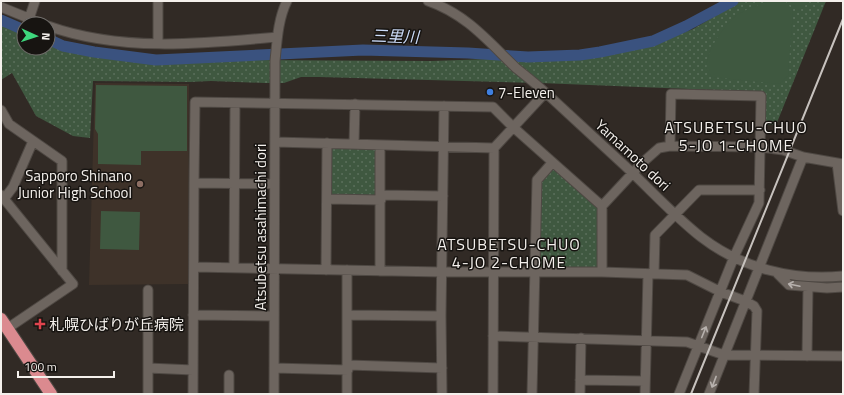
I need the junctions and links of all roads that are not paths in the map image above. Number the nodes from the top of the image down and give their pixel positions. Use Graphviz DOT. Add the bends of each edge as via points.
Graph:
graph roads {
  1 [pos="35,1"];
  2 [pos="158,1"];
  3 [pos="287,1"];
  4 [pos="428,1"];
  5 [pos="1,7"];
  6 [pos="22,16"];
  7 [pos="30,16"];
  8 [pos="56,28"];
  9 [pos="277,36"];
  10 [pos="158,42"];
  11 [pos="545,93"];
  12 [pos="235,103"];
  13 [pos="274,103"];
  14 [pos="355,104"];
  15 [pos="444,106"];
  16 [pos="1,110"];
  17 [pos="513,127"];
  18 [pos="33,141"];
  19 [pos="275,142"];
  20 [pos="327,143"];
  21 [pos="354,144"];
  22 [pos="380,145"];
  23 [pos="670,146"];
  24 [pos="443,147"];
  25 [pos="760,147"];
  26 [pos="494,148"];
  27 [pos="803,158"];
  28 [pos="552,163"];
  29 [pos="840,163"];
  30 [pos="633,173"];
  31 [pos="194,183"];
  32 [pos="235,184"];
  33 [pos="274,184"];
  34 [pos="760,190"];
  35 [pos="443,196"];
  36 [pos="3,197"];
  37 [pos="381,197"];
  38 [pos="327,199"];
  39 [pos="602,206"];
  40 [pos="843,211"];
  41 [pos="675,214"];
  42 [pos="734,257"];
  43 [pos="194,267"];
  44 [pos="234,268"];
  45 [pos="759,268"];
  46 [pos="275,269"];
  47 [pos="326,270"];
  48 [pos="348,270"];
  49 [pos="843,270"];
  50 [pos="62,271"];
  51 [pos="380,271"];
  52 [pos="442,272"];
  53 [pos="493,272"];
  54 [pos="536,272"];
  55 [pos="602,272"];
  56 [pos="777,273"];
  57 [pos="651,274"];
  58 [pos="843,276"];
  59 [pos="808,287"];
  60 [pos="843,287"];
  61 [pos="148,290"];
  62 [pos="721,292"];
  63 [pos="745,301"];
  64 [pos="193,315"];
  65 [pos="348,315"];
  66 [pos="274,316"];
  67 [pos="442,316"];
  68 [pos="4,323"];
  69 [pos="493,336"];
  70 [pos="533,336"];
  71 [pos="581,338"];
  72 [pos="646,340"];
  73 [pos="698,346"];
  74 [pos="724,355"];
  75 [pos="755,356"];
  76 [pos="807,356"];
  77 [pos="843,356"];
  78 [pos="148,368"];
  79 [pos="274,368"];
  80 [pos="348,368"];
  81 [pos="442,368"];
  82 [pos="193,370"];
  83 [pos="230,375"];
  84 [pos="580,380"];
  85 [pos="645,381"];
  86 [pos="51,394"];
  87 [pos="148,394"];
  88 [pos="193,394"];
  89 [pos="229,394"];
  90 [pos="274,394"];
  91 [pos="347,394"];
  92 [pos="442,394"];
  93 [pos="493,394"];
  94 [pos="532,394"];
  95 [pos="580,394"];
  96 [pos="645,394"];
  97 [pos="679,394"];
  98 [pos="709,394"];
  99 [pos="754,394"];
  1 -- 7 [label="street"];
  2 -- 10 [label="street"];
  3 -- 9 [label="street"];
  4 -- 11 [label="street, Yamamoto dori" via="457,14 473,26"];
  5 -- 6 [label="street"];
  8 -- 10 [label="street" via="83,36 124,42"];
  9 -- 10 [label="street" via="209,43"];
  9 -- 13 [label="street, Atsubetsu asahimachi dori"];
  11 -- 17 [label="street"];
  11 -- 30 [label="street, Yamamoto dori"];
  12 -- 13 [label="street"];
  12 -- 31 [label="street" via="195,102"];
  12 -- 32 [label="street"];
  13 -- 14 [label="street"];
  13 -- 19 [label="street, Atsubetsu asahimachi dori"];
  14 -- 15 [label="street"];
  14 -- 21 [label="street"];
  15 -- 17 [label="street" via="493,107"];
  15 -- 24 [label="street"];
  16 -- 18 [label="street" via="9,124"];
  17 -- 26 [label="street"];
  17 -- 28 [label="street"];
  18 -- 36 [label="street" via="13,187"];
  18 -- 50 [label="street" via="62,161"];
  19 -- 20 [label="street"];
  19 -- 33 [label="street, Atsubetsu asahimachi dori"];
  20 -- 21 [label="street"];
  20 -- 38 [label="street"];
  21 -- 22 [label="street"];
  22 -- 24 [label="street"];
  22 -- 37 [label="street"];
  23 -- 25 [label="street"];
  23 -- 25 [label="street" via="671,94 761,96"];
  23 -- 30 [label="street" via="659,148"];
  24 -- 26 [label="street"];
  24 -- 35 [label="street"];
  25 -- 27 [label="street" via="783,150"];
  25 -- 34 [label="street"];
  26 -- 53 [label="street"];
  27 -- 29 [label="street"];
  27 -- 45 [label="street"];
  28 -- 39 [label="street"];
  28 -- 54 [label="street" via="537,180"];
  29 -- 40 [label="street"];
  30 -- 39 [label="street"];
  30 -- 41 [label="street, Yamamoto dori"];
  31 -- 32 [label="street"];
  31 -- 43 [label="street"];
  32 -- 33 [label="street"];
  32 -- 44 [label="street"];
  33 -- 46 [label="street, Atsubetsu asahimachi dori"];
  34 -- 41 [label="street" via="699,190"];
  34 -- 42 [label="street" via="759,203"];
  35 -- 37 [label="street"];
  35 -- 52 [label="street"];
  36 -- 50 [label="street"];
  37 -- 38 [label="street"];
  37 -- 51 [label="street"];
  38 -- 47 [label="street"];
  39 -- 55 [label="street"];
  41 -- 42 [label="street, Yamamoto dori" via="702,238"];
  41 -- 57 [label="street" via="655,235"];
  42 -- 45 [label="street, Yamamoto dori"];
  42 -- 62 [label="street"];
  43 -- 44 [label="street"];
  43 -- 64 [label="street"];
  44 -- 46 [label="street"];
  45 -- 56 [label="street, Yamamoto dori"];
  45 -- 63 [label="street"];
  46 -- 47 [label="street"];
  46 -- 66 [label="street, Atsubetsu asahimachi dori"];
  47 -- 48 [label="street"];
  48 -- 51 [label="street"];
  48 -- 65 [label="street"];
  49 -- 56 [label="street" via="788,270"];
  50 -- 68 [label="street" via="74,284"];
  51 -- 52 [label="street"];
  52 -- 53 [label="street"];
  52 -- 67 [label="street"];
  53 -- 54 [label="street"];
  53 -- 69 [label="street"];
  54 -- 55 [label="street"];
  54 -- 70 [label="street"];
  55 -- 57 [label="street"];
  56 -- 58 [label="street, Yamamoto dori" via="827,278"];
  59 -- 56 [label="street, one-way" via="789,285"];
  57 -- 62 [label="street" via="687,275"];
  57 -- 72 [label="street"];
  59 -- 60 [label="street"];
  59 -- 76 [label="street"];
  61 -- 78 [label="street"];
  62 -- 63 [label="street"];
  73 -- 62 [label="street, one-way"];
  63 -- 74 [label="street"];
  63 -- 75 [label="street" via="757,311"];
  64 -- 66 [label="street"];
  64 -- 82 [label="street"];
  65 -- 67 [label="street"];
  65 -- 80 [label="street"];
  66 -- 79 [label="street, Atsubetsu asahimachi dori"];
  67 -- 81 [label="street"];
  68 -- 86 [label="highway"];
  69 -- 70 [label="street"];
  69 -- 93 [label="street"];
  70 -- 71 [label="street"];
  70 -- 94 [label="street"];
  71 -- 72 [label="street"];
  71 -- 84 [label="street"];
  72 -- 73 [label="street" via="687,342"];
  72 -- 85 [label="street"];
  73 -- 74 [label="street"];
  73 -- 97 [label="street"];
  74 -- 75 [label="street"];
  74 -- 98 [label="street, one-way"];
  75 -- 76 [label="street"];
  75 -- 99 [label="street"];
  76 -- 77 [label="street"];
  78 -- 82 [label="street"];
  78 -- 87 [label="street"];
  79 -- 80 [label="street"];
  79 -- 90 [label="street, Atsubetsu asahimachi dori"];
  80 -- 81 [label="street"];
  80 -- 91 [label="street"];
  81 -- 92 [label="street"];
  82 -- 88 [label="street"];
  83 -- 89 [label="street"];
  84 -- 85 [label="street"];
  84 -- 95 [label="street"];
  85 -- 96 [label="street"];
}
